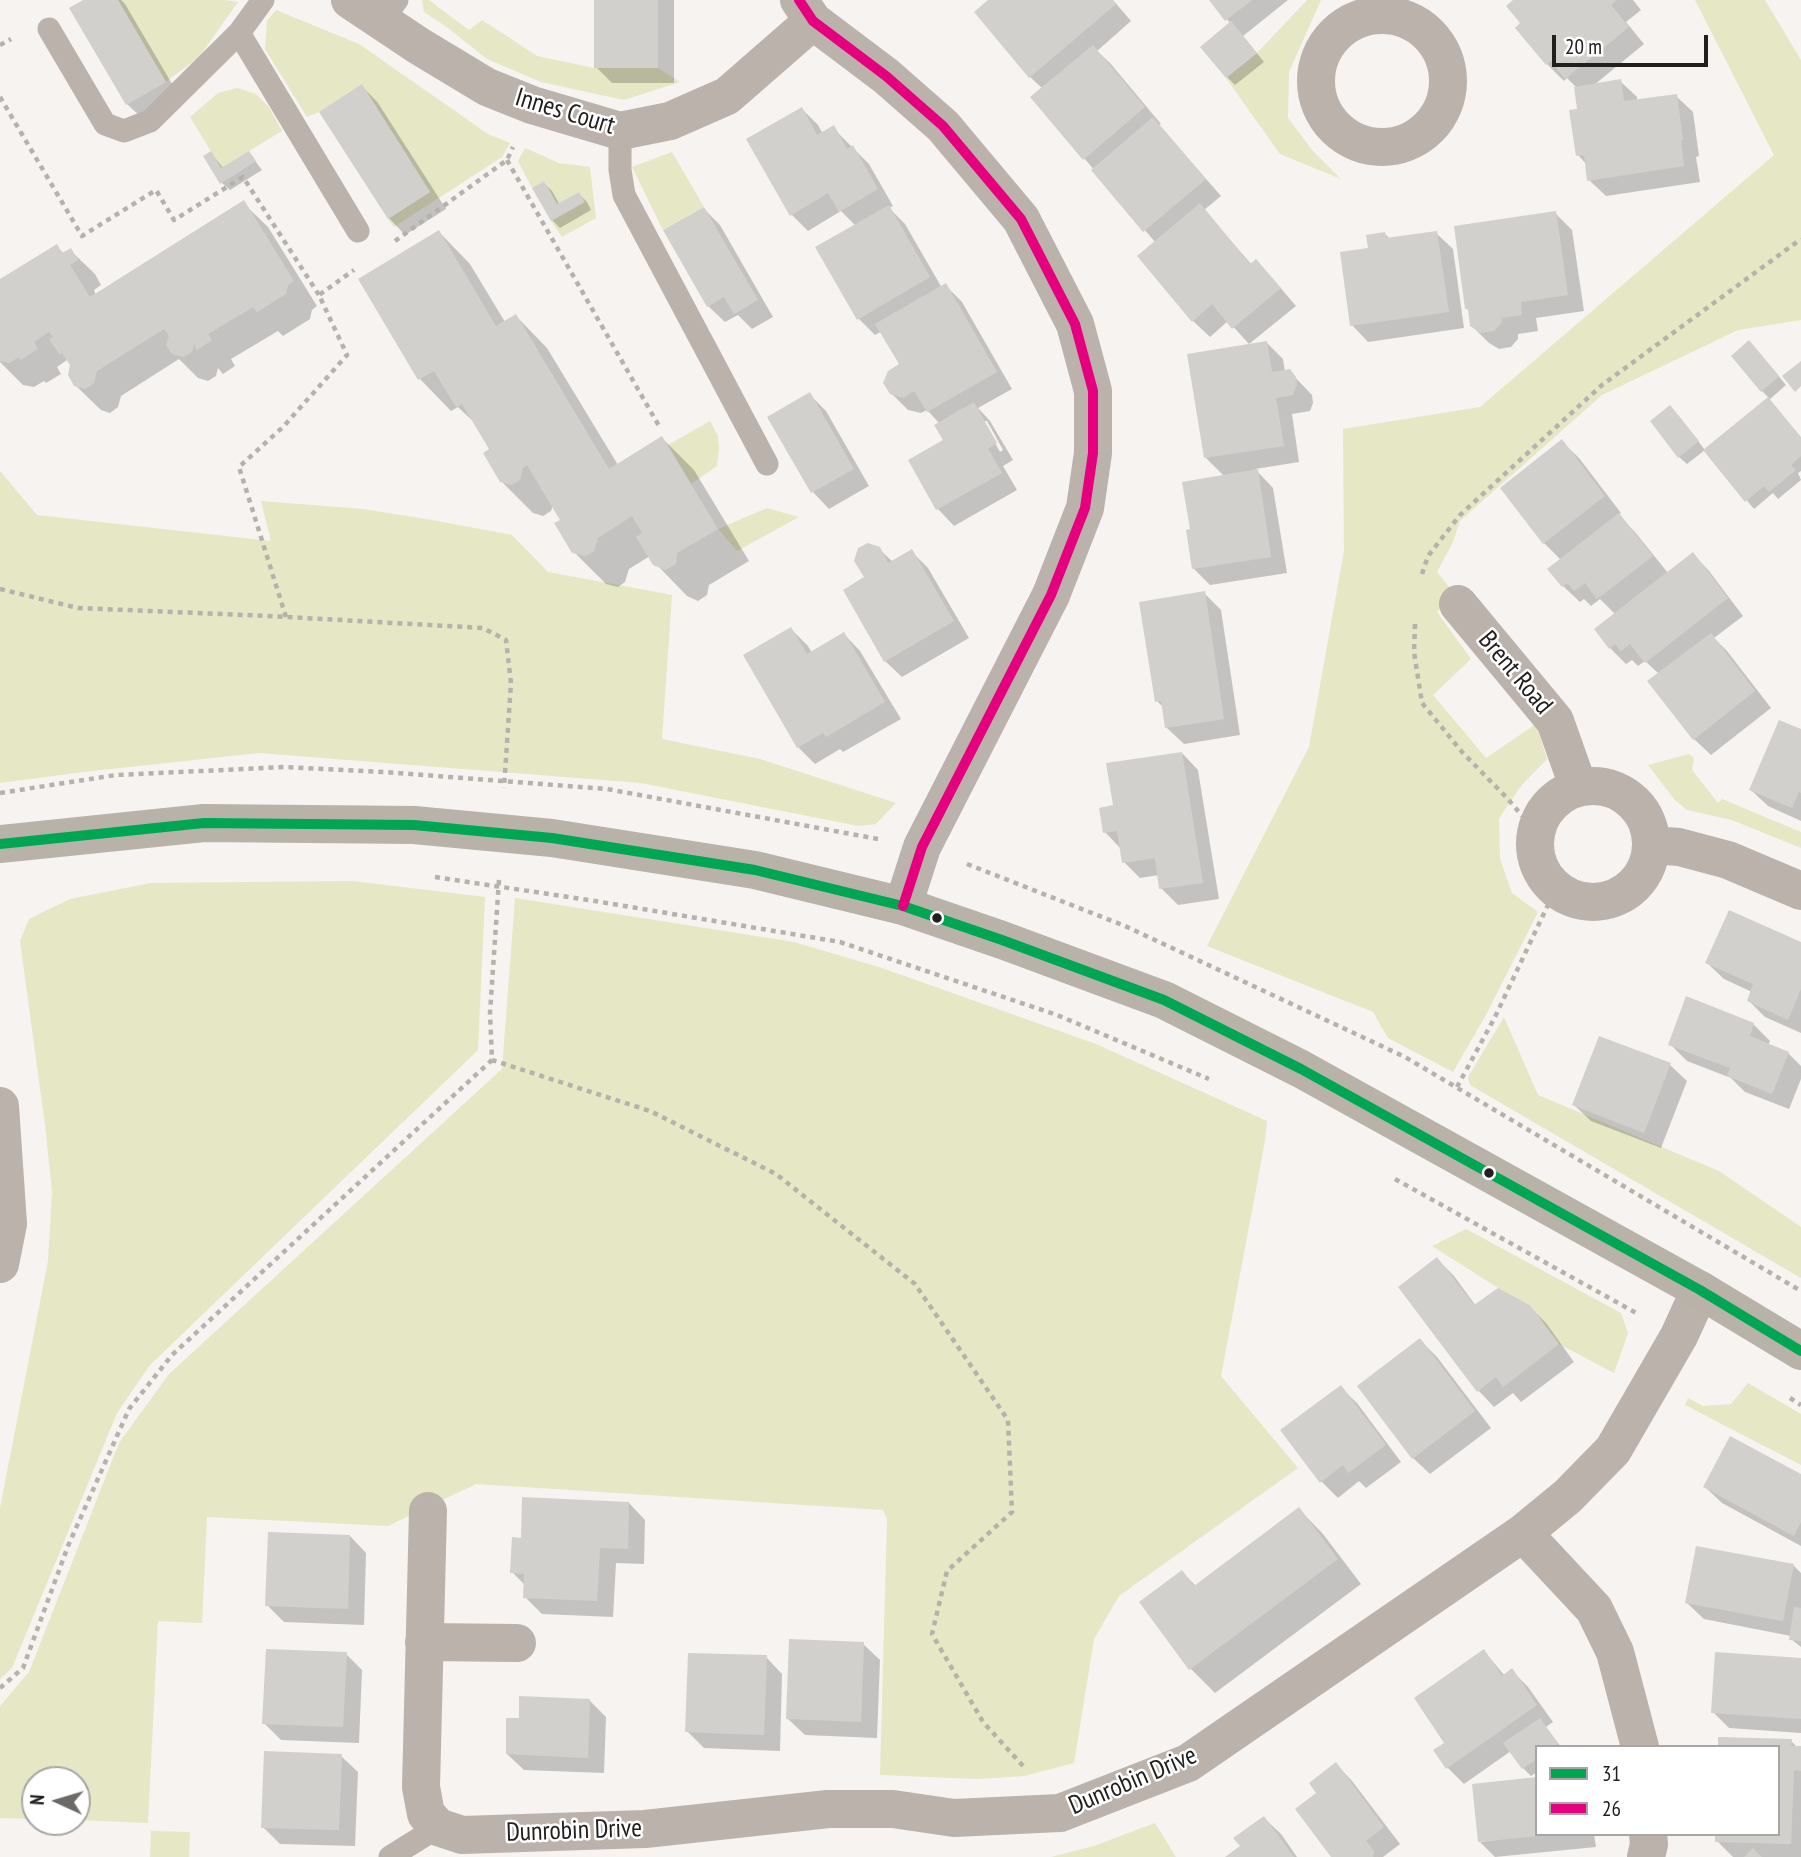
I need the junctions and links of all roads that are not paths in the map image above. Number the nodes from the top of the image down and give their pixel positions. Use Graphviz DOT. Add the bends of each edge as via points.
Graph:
graph roads {
  1 [pos="262,0"];
  2 [pos="350,0"];
  3 [pos="806,10"];
  4 [pos="389,11"];
  5 [pos="49,29"];
  6 [pos="239,33"];
  7 [pos="620,131"];
  8 [pos="358,230"];
  9 [pos="767,464"];
  10 [pos="1458,604"];
  11 [pos="1578,786"];
  12 [pos="0,844"];
  13 [pos="1651,845"];
  14 [pos="1801,891"];
  15 [pos="902,906"];
  16 [pos="0,1106"];
  17 [pos="0,1264"];
  18 [pos="1700,1290"];
  19 [pos="1801,1351"];
  20 [pos="428,1511"];
  21 [pos="1523,1533"];
  22 [pos="424,1642"];
  23 [pos="517,1643"];
  24 [pos="1639,1745"];
  25 [pos="438,1826"];
  26 [pos="1648,1836"];
  27 [pos="390,1857"];
  28 [pos="1646,1857"];
  1 -- 6 [label="lane"];
  2 -- 4 [label="street, Innes Court"];
  3 -- 7 [label="street, Innes Court" via="727,96 670,121"];
  3 -- 15 [label="street" via="943,126 1021,219 1074,324 1093,391 1093,453 1085,508 1051,595 922,847"];
  4 -- 7 [label="street, Innes Court" via="419,46 487,86 532,105"];
  5 -- 6 [label="lane" via="105,124 124,131 150,121"];
  6 -- 8 [label="lane"];
  7 -- 9 [label="lane" via="624,195"];
  10 -- 11 [label="street, Brent Road" via="1555,721"];
  11 -- 13 [label="street" via="1604,785 1627,794 1644,813"];
  11 -- 13 [label="street" via="1550,802 1535,831 1537,863 1555,890 1581,902 1608,902 1633,888 1648,865"];
  12 -- 15 [label="street" via="204,823 414,825 552,838 742,868"];
  13 -- 14 [label="street" via="1728,860"];
  15 -- 18 [label="street" via="1164,1000 1301,1069"];
  16 -- 17 [label="street" via="8,1224"];
  18 -- 19 [label="street"];
  18 -- 21 [label="street, Dunrobin Drive" via="1679,1336 1613,1450"];
  20 -- 22 [label="street"];
  21 -- 24 [label="street" via="1594,1609 1615,1652"];
  21 -- 25 [label="street, Dunrobin Drive" via="1188,1763 1060,1813 954,1818 893,1809 828,1809 645,1829 462,1835"];
  22 -- 23 [label="street"];
  22 -- 25 [label="street" via="421,1787 426,1814"];
  25 -- 27 [label="lane"];
  26 -- 28 [label="street"];
}
